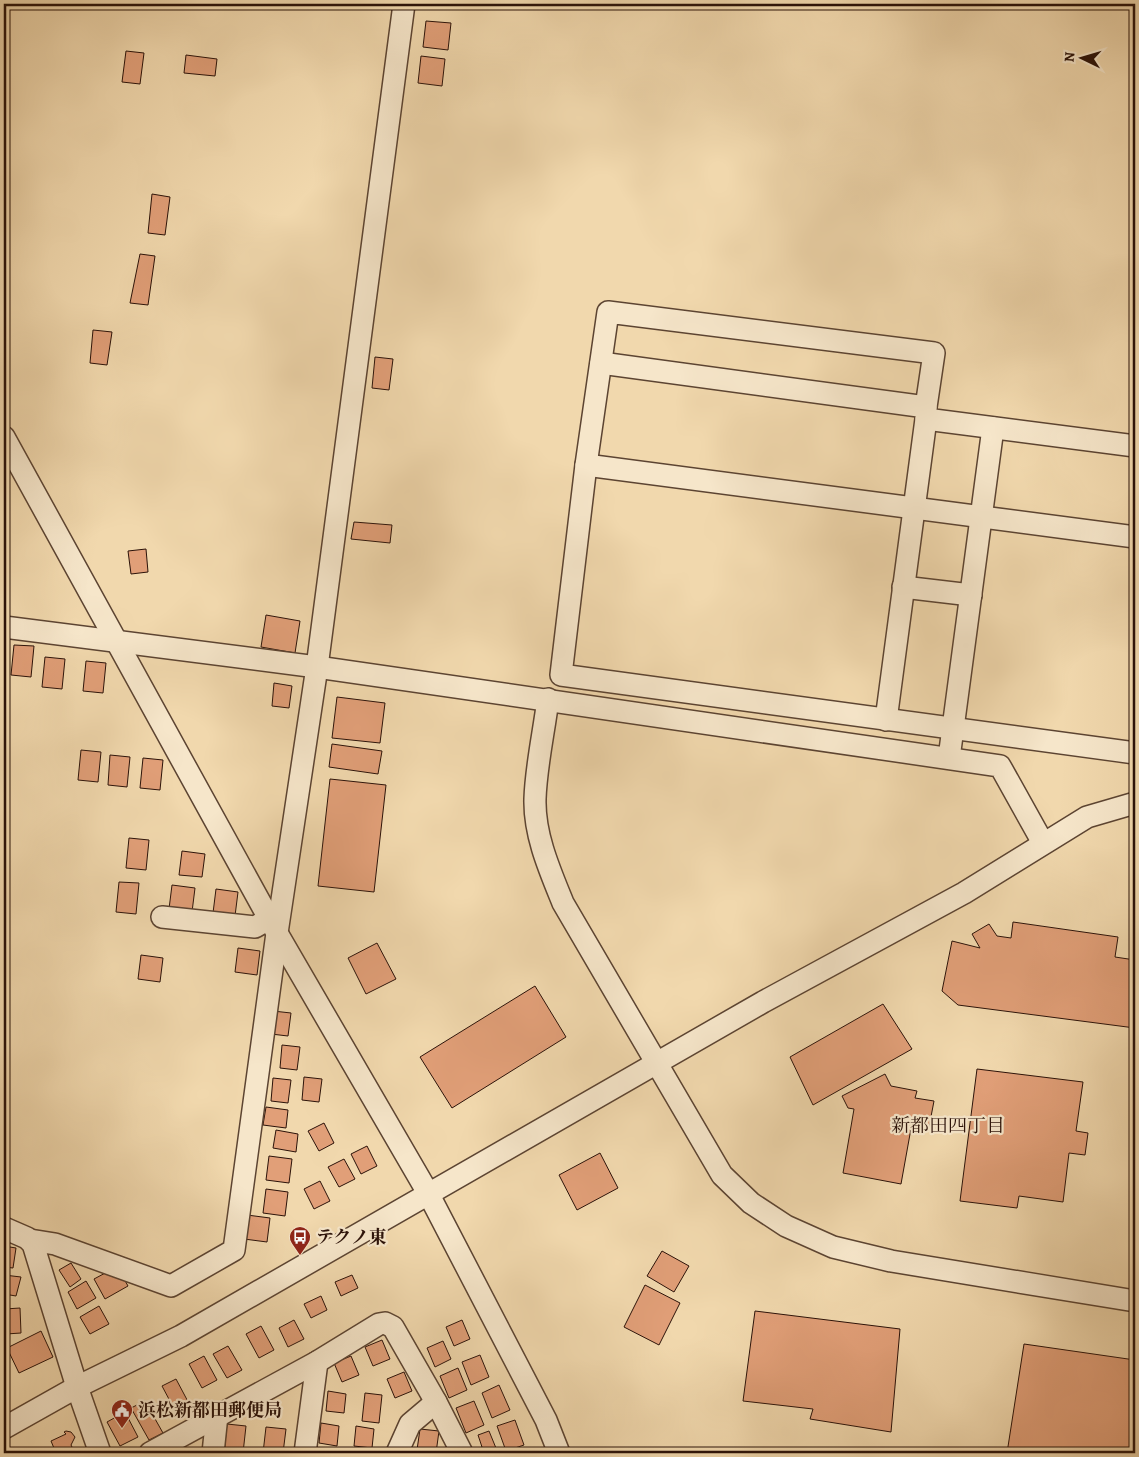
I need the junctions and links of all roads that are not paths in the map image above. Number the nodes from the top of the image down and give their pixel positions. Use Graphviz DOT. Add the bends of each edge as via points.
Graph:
graph roads {
  1 [pos="404,4"];
  2 [pos="601,363"];
  3 [pos="926,413"];
  4 [pos="993,428"];
  5 [pos="4,438"];
  6 [pos="1135,446"];
  7 [pos="586,465"];
  8 [pos="914,508"];
  9 [pos="981,516"];
  10 [pos="1135,537"];
  11 [pos="904,587"];
  12 [pos="970,595"];
  13 [pos="4,628"];
  14 [pos="118,642"];
  15 [pos="317,667"];
  16 [pos="548,699"];
  17 [pos="886,720"];
  18 [pos="953,728"];
  19 [pos="1135,753"];
  20 [pos="948,758"];
  21 [pos="1135,803"];
  22 [pos="1043,843"];
  23 [pos="162,917"];
  24 [pos="273,926"];
  25 [pos="657,1063"];
  26 [pos="428,1193"];
  27 [pos="4,1228"];
  28 [pos="30,1240"];
  29 [pos="1135,1301"];
  30 [pos="317,1362"];
  31 [pos="77,1387"];
  32 [pos="436,1402"];
  33 [pos="218,1416"];
  34 [pos="4,1428"];
  35 [pos="100,1453"];
  36 [pos="150,1453"];
  37 [pos="212,1453"];
  38 [pos="305,1453"];
  39 [pos="396,1453"];
  40 [pos="462,1453"];
  41 [pos="559,1453"];
  1 -- 15 [label="street"];
  2 -- 3 [label="street"];
  2 -- 3 [label="street" via="608,312 934,353"];
  2 -- 7 [label="street"];
  3 -- 4 [label="street"];
  3 -- 8 [label="street"];
  4 -- 6 [label="street"];
  4 -- 9 [label="street"];
  5 -- 14 [label="street"];
  7 -- 8 [label="street"];
  7 -- 17 [label="street" via="561,675"];
  8 -- 9 [label="street"];
  8 -- 11 [label="street"];
  9 -- 10 [label="street"];
  9 -- 12 [label="street"];
  11 -- 12 [label="street"];
  11 -- 17 [label="street"];
  12 -- 18 [label="street"];
  13 -- 14 [label="street"];
  14 -- 15 [label="street"];
  14 -- 24 [label="street"];
  15 -- 16 [label="street"];
  15 -- 24 [label="street"];
  16 -- 20 [label="street"];
  16 -- 25 [label="street" via="535,800 539,834 548,866 564,903"];
  17 -- 18 [label="street"];
  18 -- 19 [label="street"];
  18 -- 20 [label="street"];
  20 -- 22 [label="street" via="1000,766"];
  21 -- 22 [label="street" via="1087,818"];
  22 -- 25 [label="street" via="964,893"];
  23 -- 24 [label="street"];
  24 -- 26 [label="street"];
  24 -- 28 [label="street" via="234,1250 171,1286 55,1244"];
  25 -- 26 [label="street"];
  25 -- 29 [label="street" via="722,1175 751,1203 786,1226 833,1247 891,1261"];
  26 -- 31 [label="street" via="181,1336"];
  26 -- 41 [label="street" via="546,1420"];
  27 -- 28 [label="street"];
  28 -- 31 [label="street" via="40,1263"];
  30 -- 32 [label="street" via="380,1324 390,1324"];
  30 -- 33 [label="street"];
  30 -- 38 [label="street"];
  31 -- 34 [label="street"];
  31 -- 35 [label="street"];
  32 -- 39 [label="street" via="410,1424"];
  32 -- 40 [label="street"];
  33 -- 36 [label="street"];
  33 -- 37 [label="street"];
}
